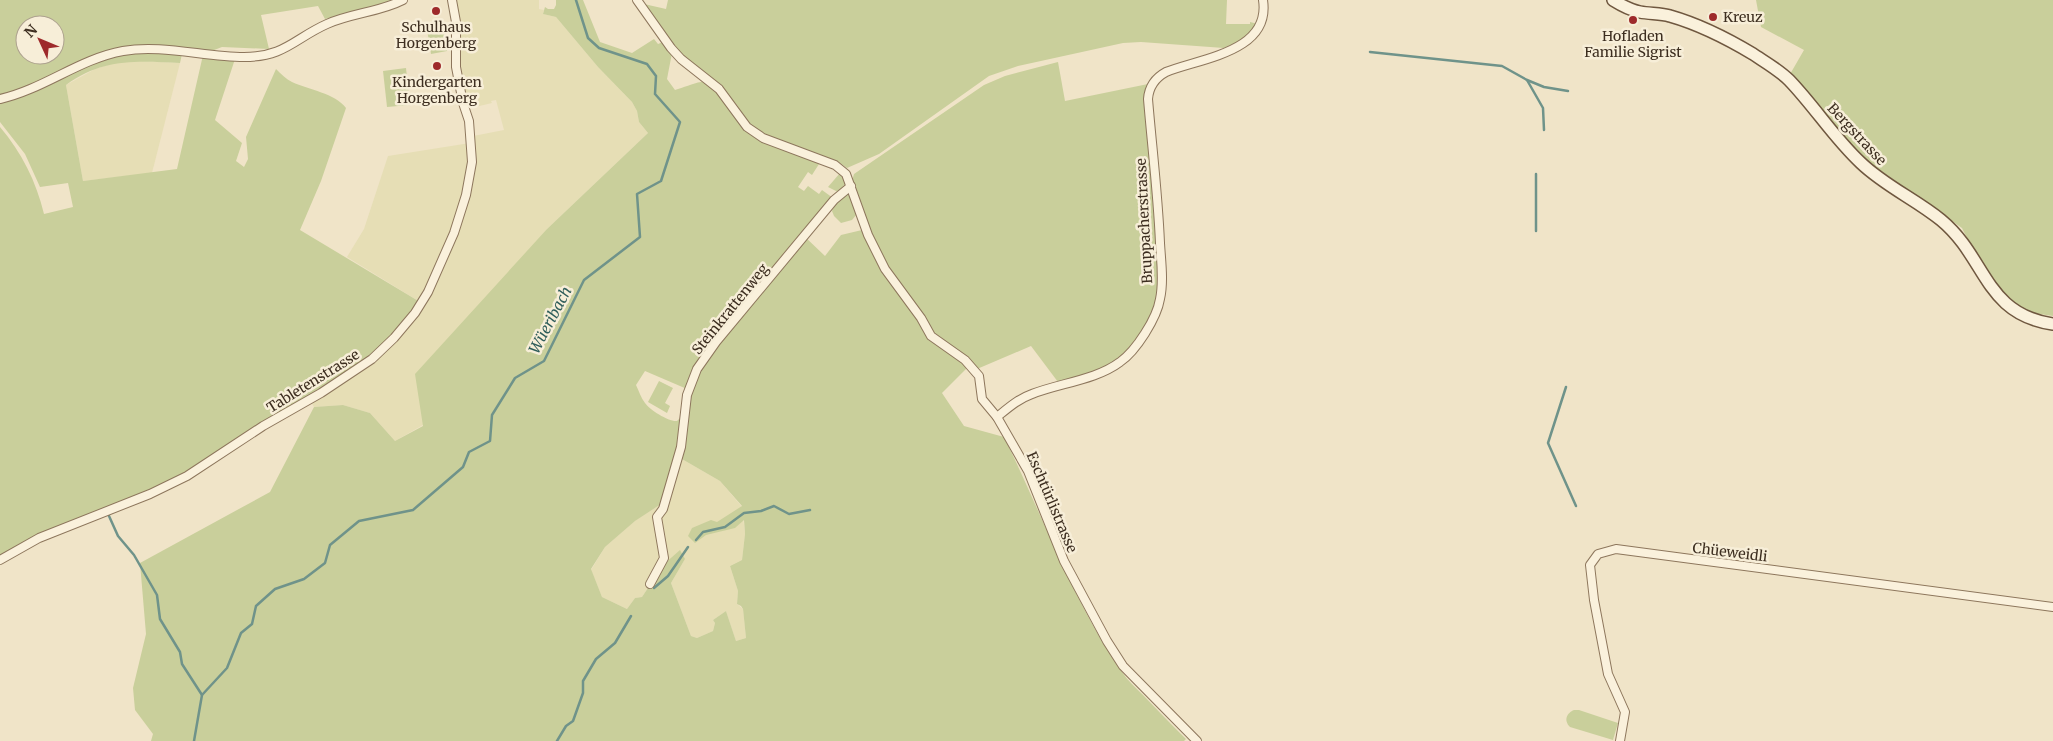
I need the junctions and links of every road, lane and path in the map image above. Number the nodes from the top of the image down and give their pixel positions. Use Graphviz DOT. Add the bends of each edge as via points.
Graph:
graph roads {
  1 [pos="403,0"];
  2 [pos="452,0"];
  3 [pos="637,0"];
  4 [pos="1263,0"];
  5 [pos="1613,0"];
  6 [pos="0,99"];
  7 [pos="851,186"];
  8 [pos="2053,324"];
  9 [pos="997,417"];
  10 [pos="0,560"];
  11 [pos="650,584"];
  12 [pos="2053,607"];
  13 [pos="1197,741"];
  14 [pos="1620,741"];
  1 -- 6 [label="street" via="386,8 327,24 270,54 244,57 125,51 101,56 40,86"];
  2 -- 10 [label="street, Tabletenstrasse" via="456,22 456,66 470,121 472,162 454,233 432,284 415,313 372,359 187,476 39,538"];
  3 -- 7 [label="street, Eschtürlistrasse" via="671,48 719,89 747,127 763,138 835,165 846,174"];
  4 -- 9 [label="street, Bruppacherstrasse" via="1263,19 1247,41 1226,52 1166,72 1153,82 1149,90 1162,284 1154,319 1121,362 1103,372 1031,394"];
  5 -- 8 [label="street, Bergstrasse" via="1638,11 1680,19 1738,46 1776,69 1871,173 1949,228 1994,292 2010,309 2027,318"];
  7 -- 9 [label="street, Eschtürlistrasse" via="868,235 885,269 931,336 964,360 979,376 982,399"];
  7 -- 11 [label="street, Steinkrattenweg" via="834,200 697,369 688,395 681,447 657,517 664,558"];
  9 -- 13 [label="street, Eschtürlistrasse" via="1028,471 1064,560 1107,641 1124,666"];
  12 -- 14 [label="street, Chüeweidli" via="1616,549 1598,554 1590,565 1594,600 1608,674 1625,712"];
}
